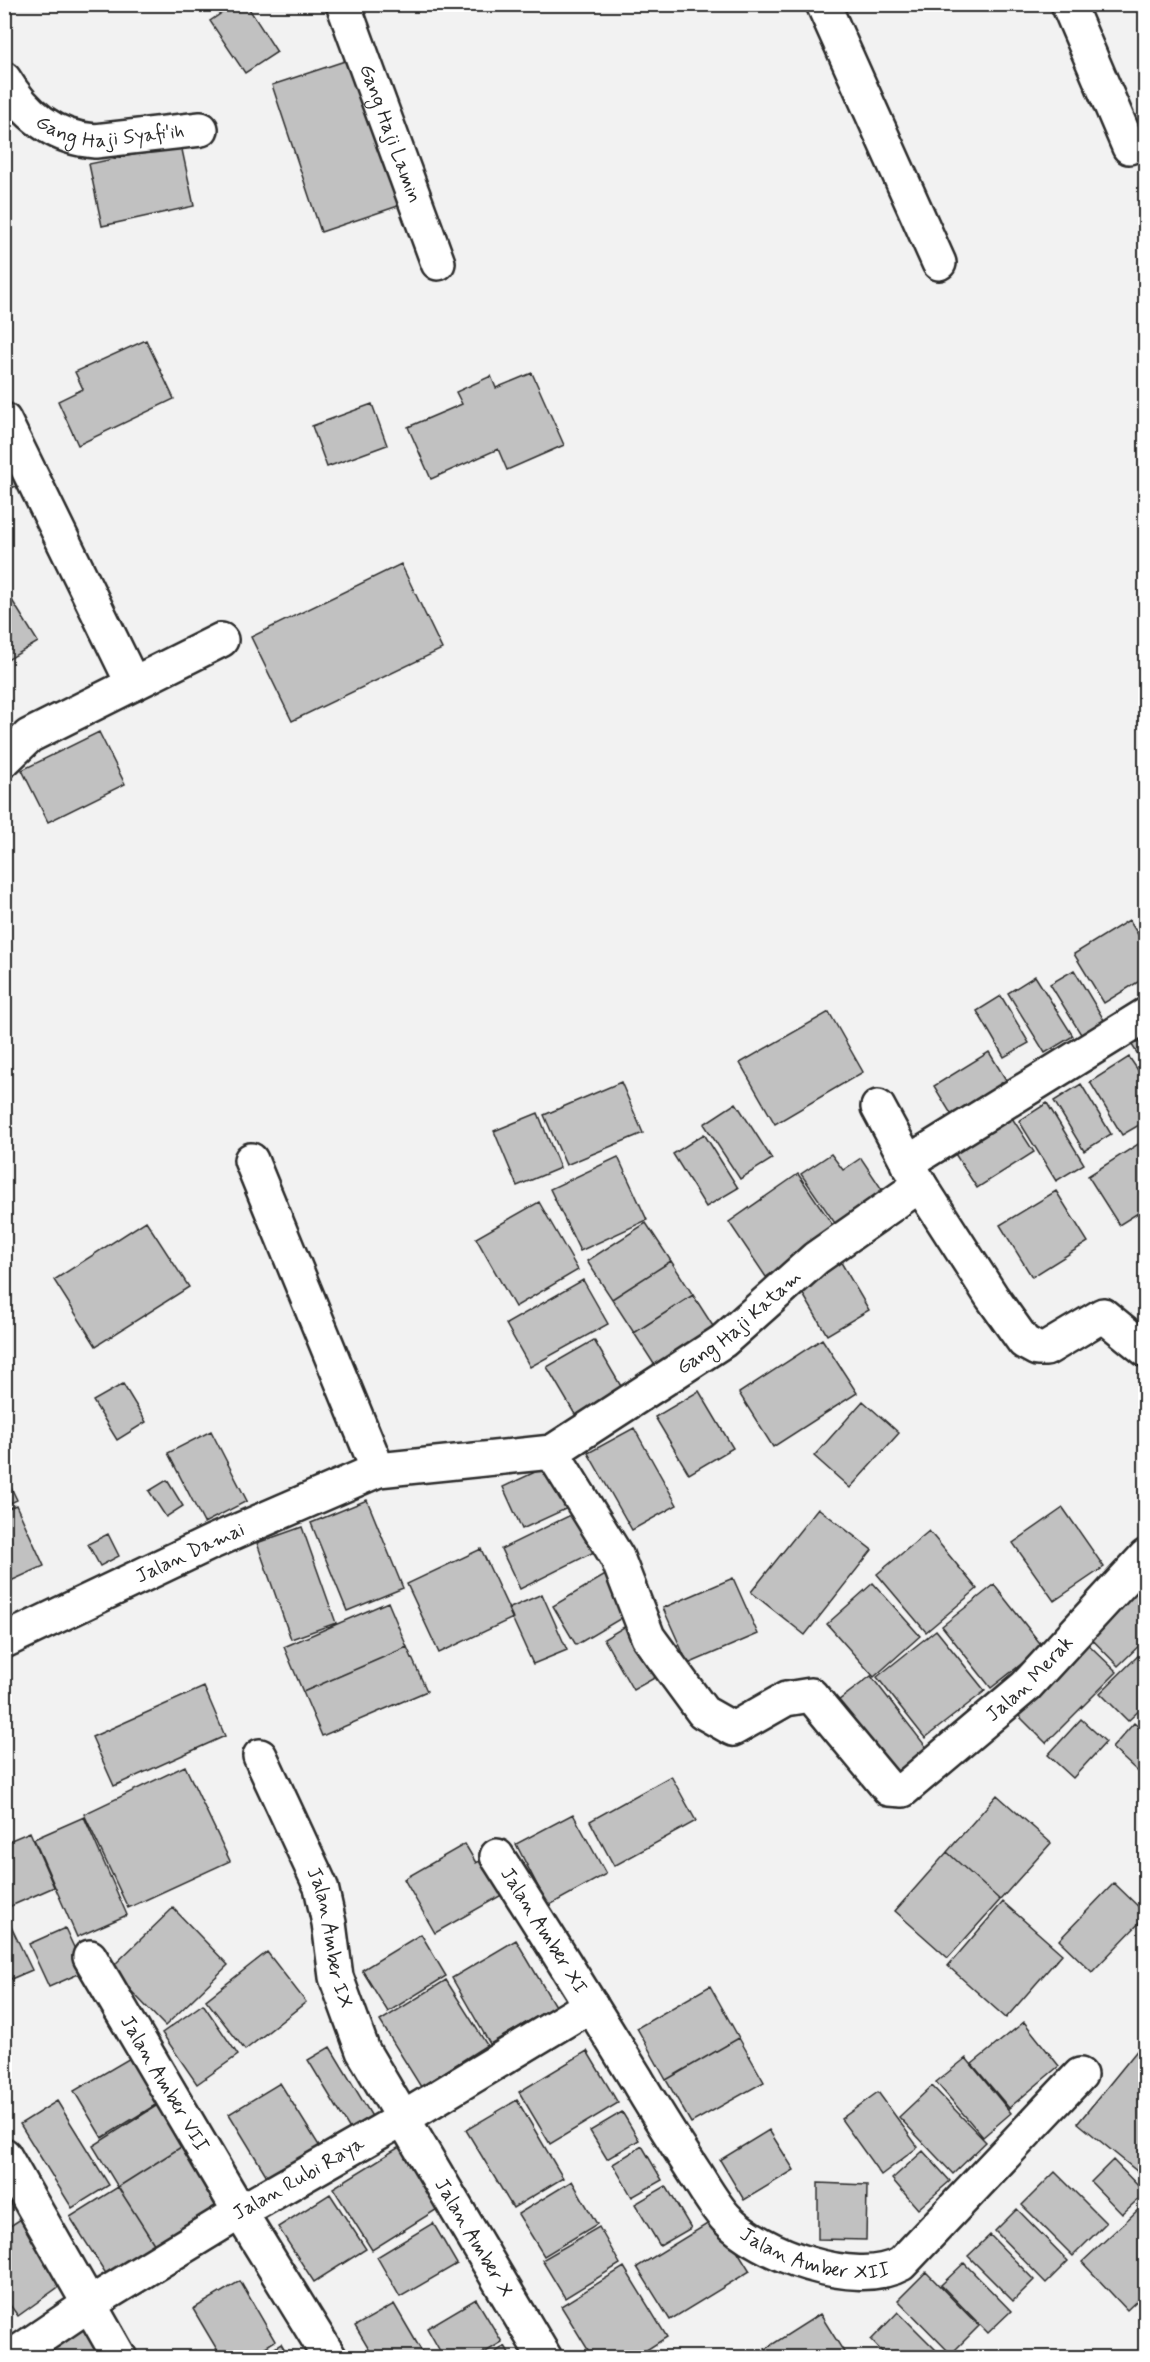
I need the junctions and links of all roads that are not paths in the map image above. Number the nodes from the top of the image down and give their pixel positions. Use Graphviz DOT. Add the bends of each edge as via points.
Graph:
graph roads {
  1 [pos="343,4"];
  2 [pos="823,4"];
  3 [pos="1076,8"];
  4 [pos="4,79"];
  5 [pos="201,129"];
  6 [pos="1129,147"];
  7 [pos="438,263"];
  8 [pos="939,263"];
  9 [pos="4,420"];
  10 [pos="221,640"];
  11 [pos="134,684"];
  12 [pos="4,760"];
  13 [pos="1146,1015"];
  14 [pos="878,1107"];
  15 [pos="250,1160"];
  16 [pos="914,1174"];
  17 [pos="1146,1350"];
  18 [pos="552,1452"];
  19 [pos="378,1470"];
  20 [pos="1143,1567"];
  21 [pos="4,1641"];
  22 [pos="260,1756"];
  23 [pos="497,1856"];
  24 [pos="90,1957"];
  25 [pos="591,2005"];
  26 [pos="1080,2075"];
  27 [pos="402,2119"];
  28 [pos="4,2155"];
  29 [pos="240,2212"];
  30 [pos="91,2303"];
  31 [pos="10,2358"];
  32 [pos="120,2358"];
  33 [pos="330,2358"];
  34 [pos="545,2358"];
  1 -- 7 [label="street, Gang Haji Lamin"];
  2 -- 8 [label="street"];
  3 -- 6 [label="street"];
  4 -- 5 [label="street, Gang Haji Syafi'ih" via="27,111 43,125 78,140"];
  9 -- 11 [label="street"];
  10 -- 11 [label="street"];
  11 -- 12 [label="street" via="29,736"];
  13 -- 16 [label="street, Gang Haji Katam"];
  14 -- 16 [label="street"];
  15 -- 19 [label="street"];
  16 -- 17 [label="street" via="1024,1342 1046,1349 1103,1315"];
  16 -- 18 [label="street, Gang Haji Katam" via="723,1341"];
  18 -- 19 [label="street, Jalan Damai"];
  18 -- 20 [label="street, Jalan Merak" via="617,1557 648,1637 703,1712 733,1729 786,1699 811,1695 889,1789 903,1790 1026,1686"];
  19 -- 21 [label="street, Jalan Damai" via="212,1542"];
  22 -- 27 [label="street, Jalan Amber IX" via="321,1887 336,1977 363,2051"];
  23 -- 25 [label="street, Jalan Amber XI"];
  24 -- 29 [label="street, Jalan Amber VII"];
  25 -- 26 [label="street, Jalan Amber XII" via="726,2218 776,2250 810,2265 842,2271 888,2271 901,2264"];
  25 -- 27 [label="street, Jalan Rubi Raya"];
  27 -- 29 [label="street, Jalan Rubi Raya"];
  27 -- 34 [label="street, Jalan Amber X"];
  28 -- 30 [label="street"];
  29 -- 30 [label="street, Jalan Rubi Raya"];
  29 -- 33 [label="street, Jalan Amber VII"];
  30 -- 31 [label="street, Jalan Rubi Raya"];
  30 -- 32 [label="street"];
}
